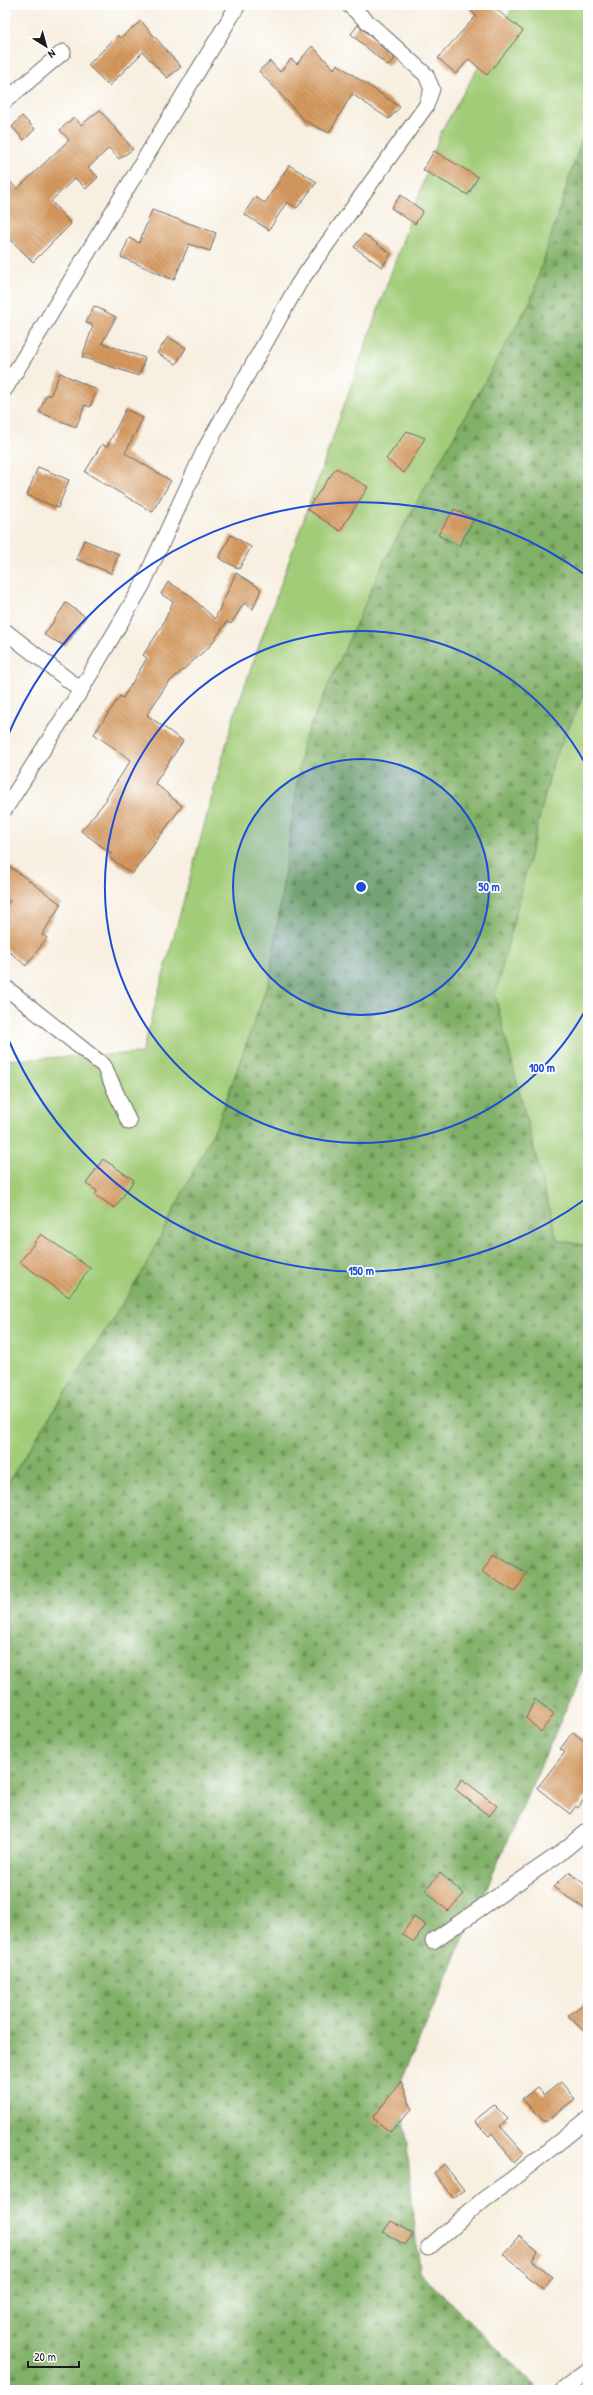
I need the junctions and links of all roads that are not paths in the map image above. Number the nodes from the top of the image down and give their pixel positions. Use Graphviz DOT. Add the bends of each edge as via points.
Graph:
graph roads {
  1 [pos="238,5"];
  2 [pos="349,5"];
  3 [pos="63,52"];
  4 [pos="5,101"];
  5 [pos="5,389"];
  6 [pos="5,631"];
  7 [pos="82,690"];
  8 [pos="5,809"];
  9 [pos="5,987"];
  10 [pos="129,1122"];
  11 [pos="588,1830"];
  12 [pos="433,1941"];
  13 [pos="588,2119"];
  14 [pos="428,2248"];
  15 [pos="588,2371"];
  16 [pos="563,2390"];
  1 -- 5 [label="street"];
  2 -- 7 [label="street" via="426,75 432,89 426,106 299,283 204,451 142,586"];
  3 -- 4 [label="street"];
  6 -- 7 [label="street"];
  7 -- 8 [label="street"];
  9 -- 10 [label="street" via="104,1066"];
  11 -- 12 [label="street" via="559,1854"];
  13 -- 14 [label="street" via="484,2199"];
  15 -- 16 [label="street"];
}
